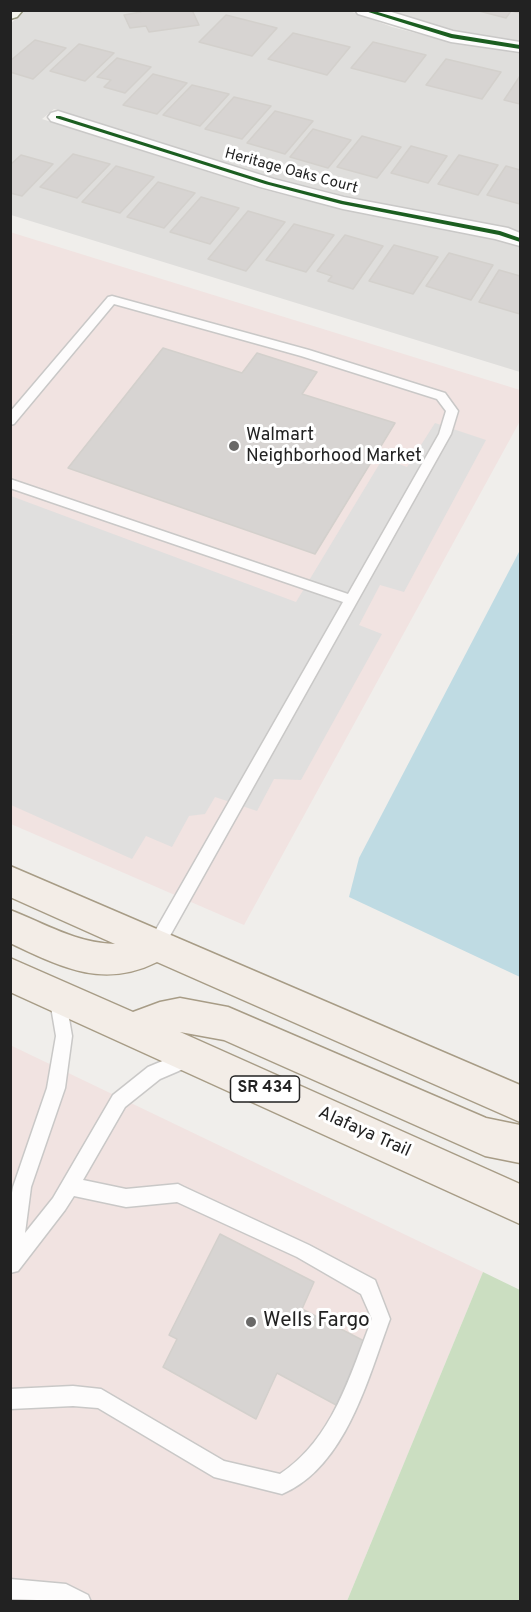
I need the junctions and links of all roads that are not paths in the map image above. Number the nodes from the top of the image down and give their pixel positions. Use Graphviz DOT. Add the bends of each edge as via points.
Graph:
graph roads {
  1 [pos="364,10"];
  2 [pos="520,47"];
  3 [pos="58,117"];
  4 [pos="520,240"];
  5 [pos="10,421"];
  6 [pos="10,483"];
  7 [pos="351,600"];
  8 [pos="10,881"];
  9 [pos="10,926"];
  10 [pos="156,945"];
  11 [pos="10,974"];
  12 [pos="57,995"];
  13 [pos="133,1030"];
  14 [pos="193,1056"];
  15 [pos="520,1104"];
  16 [pos="520,1144"];
  17 [pos="70,1186"];
  18 [pos="520,1204"];
  19 [pos="11,1265"];
  20 [pos="10,1399"];
  21 [pos="10,1589"];
  22 [pos="81,1602"];
  1 -- 2 [label="street" via="451,36"];
  3 -- 4 [label="street, Heritage Oaks Court" via="267,183"];
  5 -- 7 [label="lane" via="112,300 305,353 441,396 452,411 445,434"];
  6 -- 7 [label="lane"];
  7 -- 10 [label="lane"];
  8 -- 10 [label="main road"];
  9 -- 10 [label="main road" via="98,960 129,957"];
  10 -- 15 [label="main road"];
  11 -- 12 [label="main road, Alafaya Trail / SR 434"];
  12 -- 13 [label="main road, Alafaya Trail / SR 434"];
  12 -- 19 [label="lane" via="64,1036 56,1088 22,1187"];
  13 -- 14 [label="main road, Alafaya Trail / SR 434"];
  13 -- 16 [label="main road" via="157,1018 185,1014 228,1024 485,1137"];
  14 -- 17 [label="lane" via="154,1073 119,1101"];
  14 -- 18 [label="main road, Alafaya Trail / SR 434"];
  17 -- 19 [label="lane"];
  17 -- 20 [label="lane" via="126,1198 178,1193 303,1251 368,1287 381,1319 343,1419 305,1469 282,1484 221,1470 101,1399"];
  21 -- 22 [label="lane" via="66,1594"];
}
